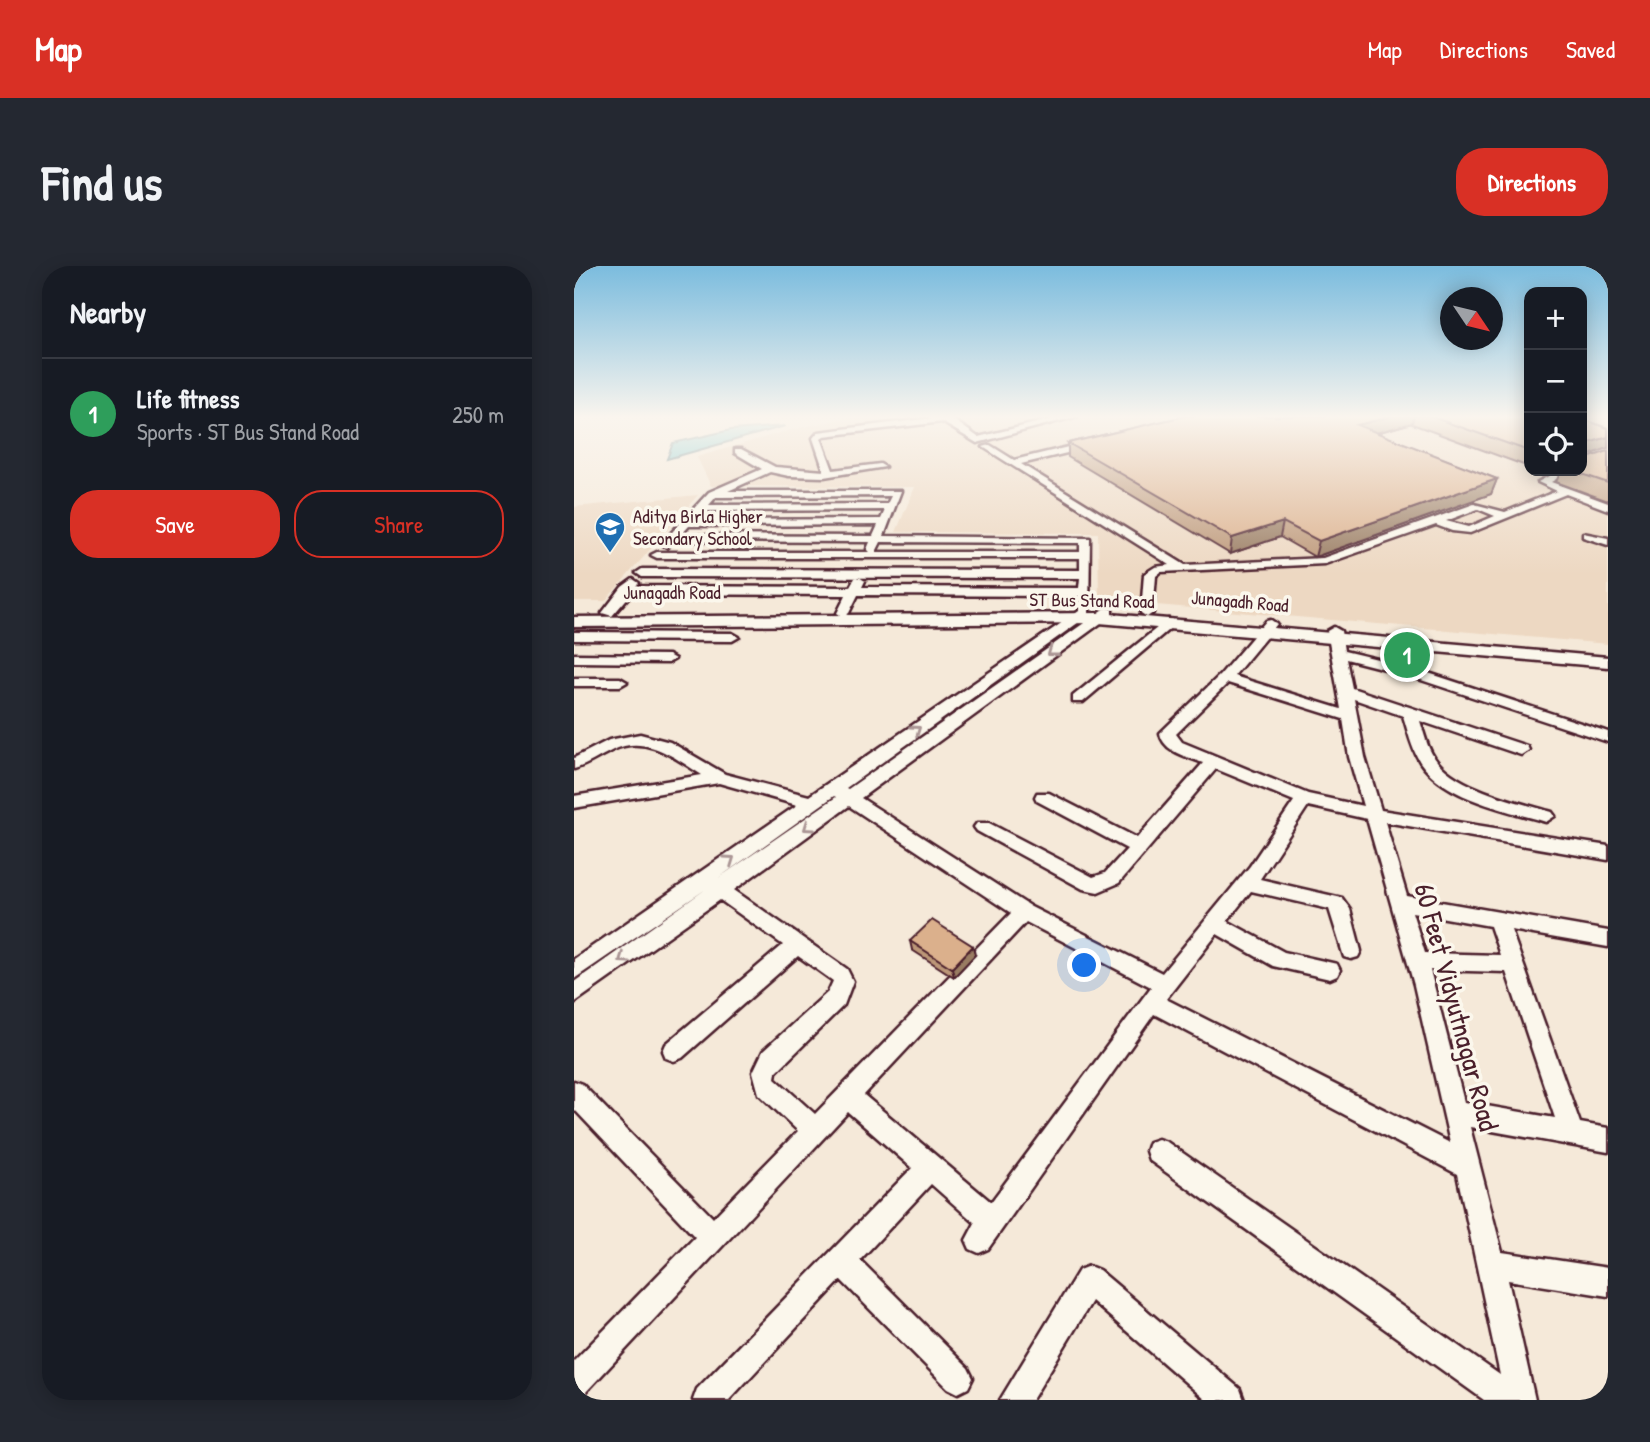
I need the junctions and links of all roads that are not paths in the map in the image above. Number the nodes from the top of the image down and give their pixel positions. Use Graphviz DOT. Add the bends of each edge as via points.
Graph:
graph roads {
  1 [pos="828,469"];
  2 [pos="864,469"];
  3 [pos="1022,469"];
  4 [pos="767,470"];
  5 [pos="829,473"];
  6 [pos="1555,476"];
  7 [pos="1566,491"];
  8 [pos="713,494"];
  9 [pos="890,507"];
  10 [pos="1608,507"];
  11 [pos="698,508"];
  12 [pos="1505,516"];
  13 [pos="1437,521"];
  14 [pos="884,522"];
  15 [pos="686,523"];
  16 [pos="1587,536"];
  17 [pos="672,538"];
  18 [pos="877,540"];
  19 [pos="1608,542"];
  20 [pos="657,555"];
  21 [pos="870,555"];
  22 [pos="1086,555"];
  23 [pos="1181,567"];
  24 [pos="642,573"];
  25 [pos="862,573"];
  26 [pos="1085,574"];
  27 [pos="856,589"];
  28 [pos="626,590"];
  29 [pos="1084,592"];
  30 [pos="843,612"];
  31 [pos="574,613"];
  32 [pos="608,613"];
  33 [pos="1147,613"];
  34 [pos="1092,615"];
  35 [pos="574,622"];
  36 [pos="1168,623"];
  37 [pos="1268,629"];
  38 [pos="574,636"];
  39 [pos="732,637"];
  40 [pos="1335,641"];
  41 [pos="1608,655"];
  42 [pos="574,658"];
  43 [pos="668,659"];
  44 [pos="1608,663"];
  45 [pos="1225,678"];
  46 [pos="574,682"];
  47 [pos="620,682"];
  48 [pos="1345,691"];
  49 [pos="1078,699"];
  50 [pos="1409,713"];
  51 [pos="1349,716"];
  52 [pos="1608,737"];
  53 [pos="1521,750"];
  54 [pos="1214,761"];
  55 [pos="574,764"];
  56 [pos="719,778"];
  57 [pos="841,793"];
  58 [pos="1043,797"];
  59 [pos="1304,799"];
  60 [pos="574,802"];
  61 [pos="812,803"];
  62 [pos="1371,814"];
  63 [pos="1546,816"];
  64 [pos="984,827"];
  65 [pos="1139,847"];
  66 [pos="1608,853"];
  67 [pos="1248,883"];
  68 [pos="712,884"];
  69 [pos="1399,902"];
  70 [pos="1024,912"];
  71 [pos="1498,920"];
  72 [pos="1215,923"];
  73 [pos="643,933"];
  74 [pos="1608,939"];
  75 [pos="798,944"];
  76 [pos="1351,951"];
  77 [pos="1417,961"];
  78 [pos="1514,964"];
  79 [pos="574,970"];
  80 [pos="1330,970"];
  81 [pos="1158,993"];
  82 [pos="574,994"];
  83 [pos="674,1051"];
  84 [pos="574,1092"];
  85 [pos="848,1097"];
  86 [pos="1454,1112"];
  87 [pos="815,1131"];
  88 [pos="1572,1134"];
  89 [pos="1608,1140"];
  90 [pos="1158,1151"];
  91 [pos="1468,1166"];
  92 [pos="930,1167"];
  93 [pos="712,1236"];
  94 [pos="841,1261"];
  95 [pos="1491,1264"];
  96 [pos="1608,1282"];
  97 [pos="958,1378"];
  98 [pos="574,1382"];
  99 [pos="713,1398"];
  100 [pos="1225,1399"];
  101 [pos="1015,1400"];
  102 [pos="1510,1400"];
  103 [pos="1520,1400"];
  1 -- 5 [label="street"];
  2 -- 5 [label="street"];
  3 -- 23 [label="street"];
  4 -- 5 [label="street" via="797,476"];
  4 -- 8 [label="street"];
  6 -- 7 [label="street" via="1543,482"];
  7 -- 10 [label="street"];
  7 -- 12 [label="street"];
  8 -- 9 [label="street" via="897,494"];
  8 -- 11 [label="street"];
  9 -- 11 [label="street"];
  9 -- 14 [label="street"];
  11 -- 15 [label="street"];
  12 -- 13 [label="street" via="1470,530"];
  12 -- 13 [label="street" via="1478,506"];
  13 -- 23 [label="street" via="1325,561 1289,567"];
  14 -- 15 [label="street"];
  14 -- 18 [label="street"];
  15 -- 17 [label="street"];
  16 -- 19 [label="street"];
  17 -- 18 [label="street"];
  17 -- 20 [label="street"];
  18 -- 21 [label="street"];
  18 -- 22 [label="street" via="1086,540"];
  20 -- 21 [label="street"];
  20 -- 24 [label="street"];
  21 -- 22 [label="street"];
  21 -- 25 [label="street"];
  22 -- 26 [label="street"];
  23 -- 33 [label="street" via="1150,574"];
  24 -- 25 [label="street"];
  24 -- 28 [label="street"];
  25 -- 26 [label="street"];
  25 -- 27 [label="street"];
  26 -- 29 [label="street"];
  27 -- 28 [label="street"];
  27 -- 29 [label="street"];
  27 -- 30 [label="street"];
  28 -- 32 [label="street"];
  29 -- 34 [label="street"];
  30 -- 32 [label="main road, Junagadh Road"];
  30 -- 34 [label="main road, Junagadh Road"];
  31 -- 32 [label="main road, Junagadh Road"];
  33 -- 34 [label="main road, Junagadh Road"];
  33 -- 37 [label="main road, Junagadh Road"];
  34 -- 35 [label="main road, ST Bus Stand Road"];
  34 -- 36 [label="main road, ST Bus Stand Road"];
  34 -- 57 [label="street, one-way"];
  57 -- 34 [label="street, one-way"];
  36 -- 37 [label="main road, ST Bus Stand Road"];
  36 -- 49 [label="street"];
  37 -- 40 [label="main road, ST Bus Stand Road"];
  37 -- 45 [label="street"];
  38 -- 39 [label="street"];
  40 -- 41 [label="main road"];
  40 -- 44 [label="main road, ST Bus Stand Road"];
  40 -- 48 [label="street, 60 Feet Vidyutnagar Road"];
  40 -- 52 [label="street" via="1402,669"];
  42 -- 43 [label="street"];
  45 -- 51 [label="street"];
  45 -- 54 [label="street" via="1167,733 1176,746"];
  46 -- 47 [label="street"];
  48 -- 50 [label="street"];
  48 -- 51 [label="street, 60 Feet Vidyutnagar Road"];
  50 -- 53 [label="street"];
  50 -- 63 [label="street" via="1427,759 1436,769 1483,797"];
  51 -- 62 [label="street, 60 Feet Vidyutnagar Road"];
  54 -- 59 [label="street"];
  54 -- 65 [label="street"];
  55 -- 56 [label="street" via="611,745 642,739"];
  56 -- 60 [label="street"];
  56 -- 61 [label="street"];
  57 -- 61 [label="street"];
  57 -- 68 [label="street, one-way"];
  57 -- 70 [label="street"];
  58 -- 65 [label="street"];
  59 -- 62 [label="street"];
  59 -- 67 [label="street"];
  68 -- 61 [label="street, one-way"];
  62 -- 66 [label="street"];
  62 -- 69 [label="street, 60 Feet Vidyutnagar Road"];
  64 -- 65 [label="street" via="1090,884 1112,878"];
  67 -- 72 [label="street"];
  67 -- 76 [label="street" via="1335,903"];
  68 -- 73 [label="street"];
  68 -- 75 [label="street"];
  69 -- 71 [label="street"];
  69 -- 77 [label="street, 60 Feet Vidyutnagar Road"];
  70 -- 81 [label="street"];
  70 -- 85 [label="street"];
  71 -- 74 [label="street"];
  71 -- 78 [label="street"];
  72 -- 80 [label="street" via="1280,960"];
  72 -- 81 [label="street"];
  73 -- 79 [label="street"];
  73 -- 82 [label="street, one-way"];
  75 -- 83 [label="street"];
  75 -- 87 [label="street" via="837,971 843,981 841,990 771,1058 763,1079"];
  77 -- 78 [label="street"];
  77 -- 86 [label="street, 60 Feet Vidyutnagar Road"];
  78 -- 88 [label="street"];
  81 -- 91 [label="street"];
  81 -- 92 [label="street" via="987,1231"];
  84 -- 93 [label="street"];
  85 -- 87 [label="street"];
  85 -- 92 [label="street"];
  86 -- 88 [label="street"];
  86 -- 91 [label="street, 60 Feet Vidyutnagar Road"];
  87 -- 93 [label="street"];
  88 -- 89 [label="street"];
  90 -- 102 [label="street"];
  91 -- 95 [label="street, 60 Feet Vidyutnagar Road"];
  92 -- 94 [label="street"];
  93 -- 98 [label="street"];
  94 -- 97 [label="street"];
  94 -- 99 [label="street"];
  95 -- 96 [label="street"];
  95 -- 103 [label="street, 60 Feet Vidyutnagar Road"];
  100 -- 101 [label="street" via="1089,1280"];
}
